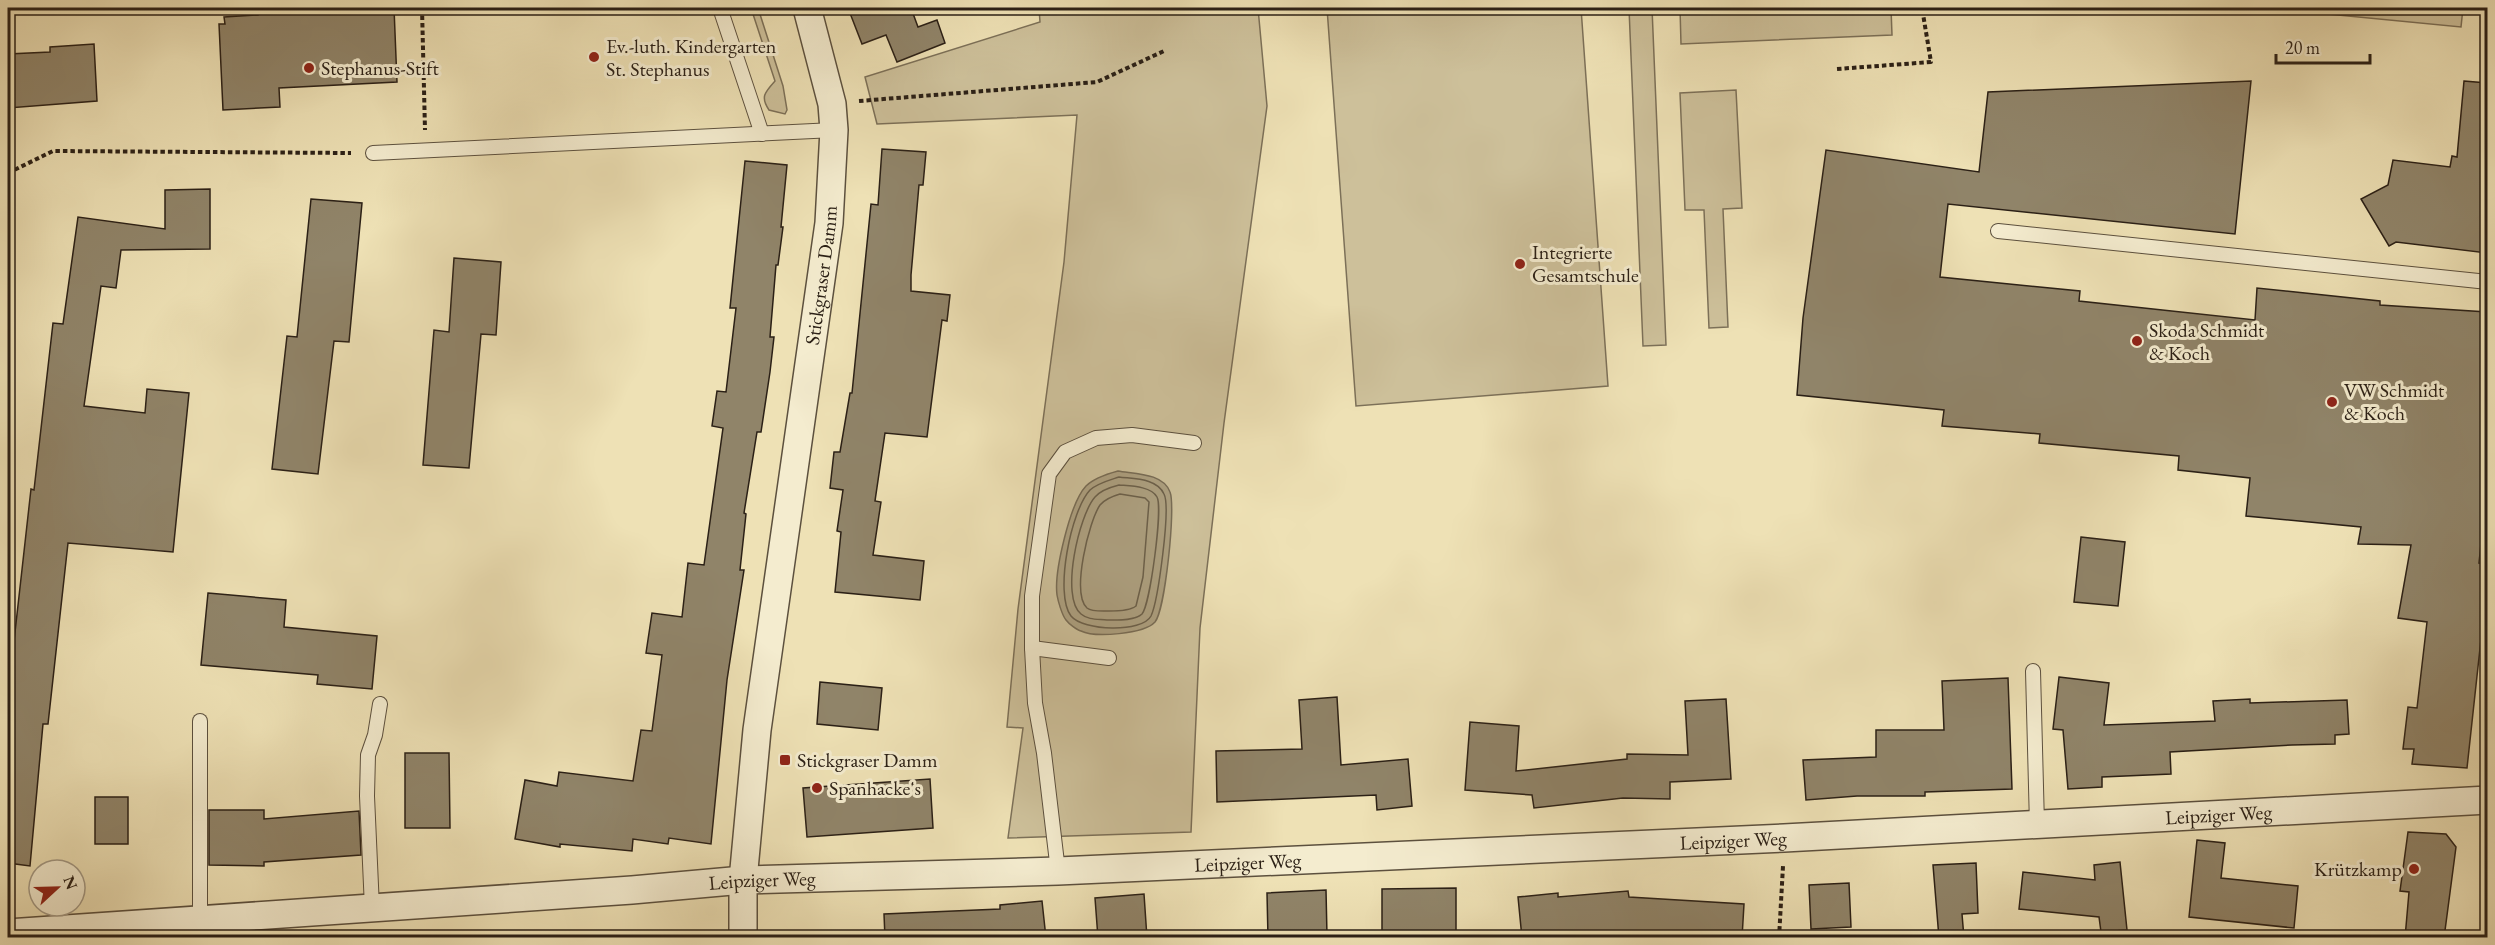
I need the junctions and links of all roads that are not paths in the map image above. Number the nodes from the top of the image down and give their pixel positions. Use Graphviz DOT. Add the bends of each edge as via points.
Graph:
graph roads {
  1 [pos="720,8"];
  2 [pos="807,8"];
  3 [pos="833,117"];
  4 [pos="762,135"];
  5 [pos="373,153"];
  6 [pos="1998,231"];
  7 [pos="2487,282"];
  8 [pos="1194,443"];
  9 [pos="1032,648"];
  10 [pos="1109,658"];
  11 [pos="2033,671"];
  12 [pos="380,704"];
  13 [pos="200,721"];
  14 [pos="2487,801"];
  15 [pos="2037,825"];
  16 [pos="1059,871"];
  17 [pos="743,880"];
  18 [pos="372,908"];
  19 [pos="200,920"];
  20 [pos="92,932"];
  21 [pos="8,933"];
  22 [pos="743,938"];
  1 -- 4 [label="lane"];
  2 -- 3 [label="street, Stickgraser Damm"];
  3 -- 4 [label="lane"];
  3 -- 17 [label="street, Stickgraser Damm" via="829,223 757,730"];
  4 -- 5 [label="lane"];
  6 -- 7 [label="lane"];
  8 -- 9 [label="lane" via="1132,435 1096,438 1065,452 1049,474 1032,596"];
  9 -- 10 [label="lane"];
  9 -- 16 [label="lane" via="1035,703"];
  11 -- 15 [label="lane"];
  12 -- 18 [label="lane" via="368,755"];
  13 -- 19 [label="lane"];
  14 -- 15 [label="street, Leipziger Weg"];
  15 -- 16 [label="street, Leipziger Weg"];
  16 -- 17 [label="street, Leipziger Weg"];
  17 -- 18 [label="street, Leipziger Weg"];
  17 -- 22 [label="street, Stickgraser Damm"];
  18 -- 19 [label="street, Leipziger Weg"];
  19 -- 20 [label="street, Leipziger Weg"];
  20 -- 21 [label="street, Leipziger Weg"];
}
